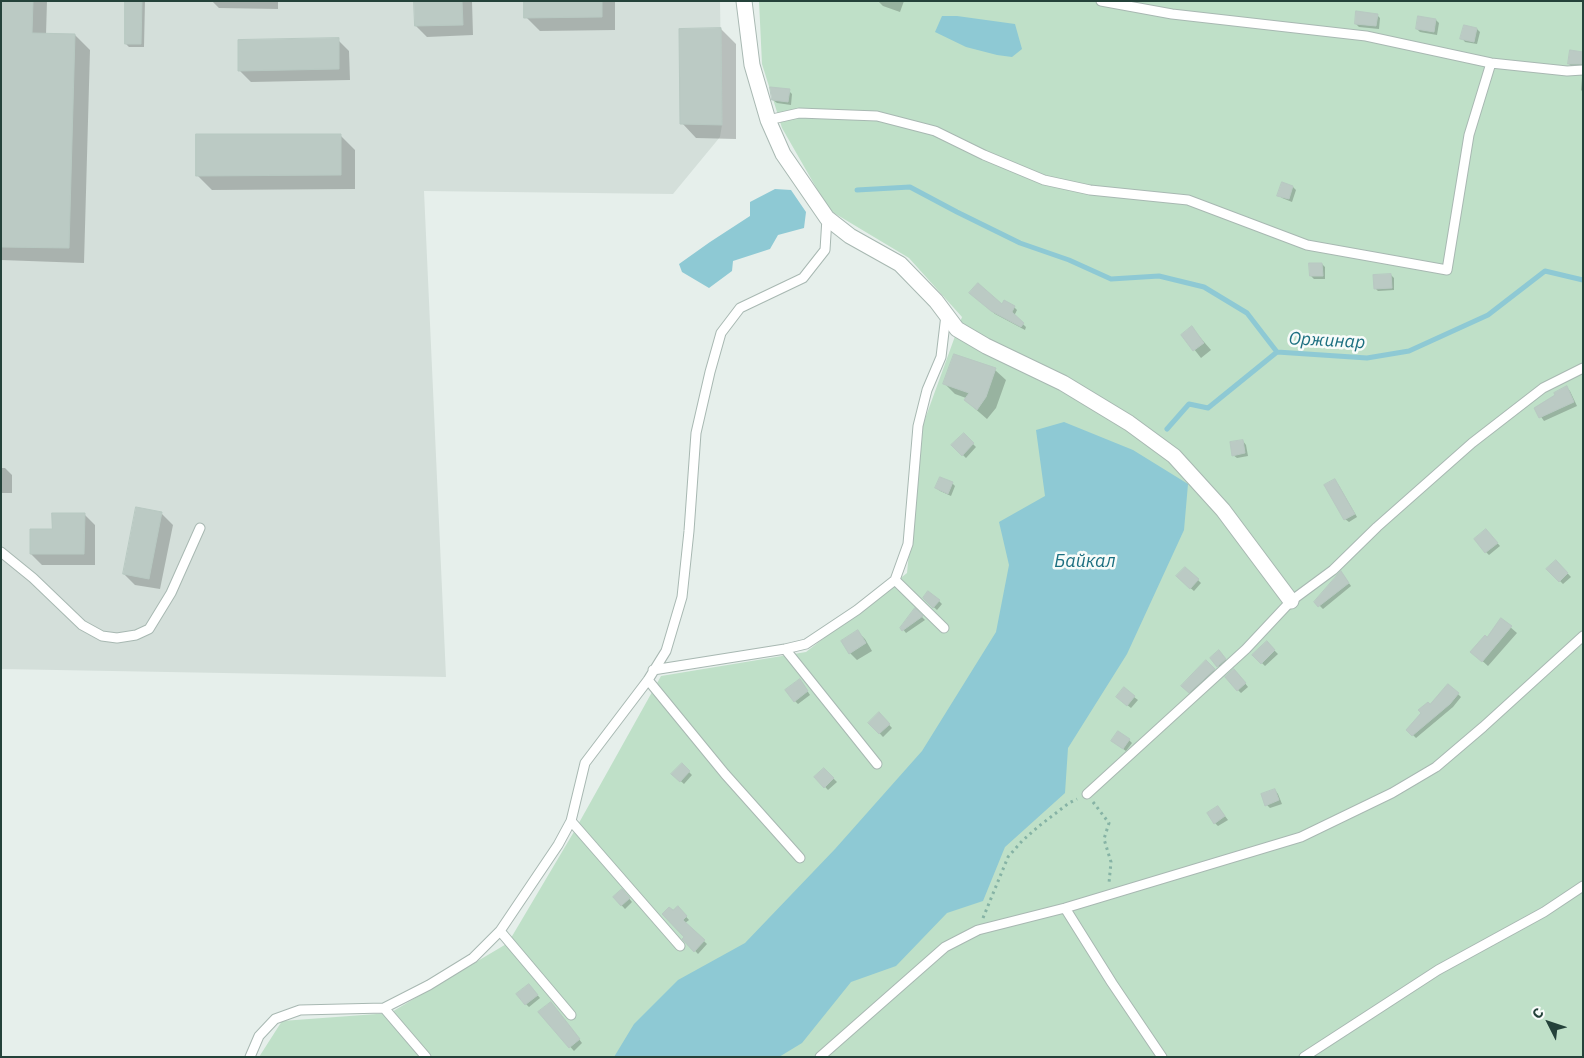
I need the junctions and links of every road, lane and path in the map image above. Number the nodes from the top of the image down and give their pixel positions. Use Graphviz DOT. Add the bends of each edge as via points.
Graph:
graph roads {
  1 [pos="744,1"];
  2 [pos="1101,1"];
  3 [pos="1491,63"];
  4 [pos="1583,70"];
  5 [pos="768,120"];
  6 [pos="827,218"];
  7 [pos="946,315"];
  8 [pos="1583,368"];
  9 [pos="200,528"];
  10 [pos="1,552"];
  11 [pos="895,580"];
  12 [pos="1291,601"];
  13 [pos="944,628"];
  14 [pos="1583,636"];
  15 [pos="785,649"];
  16 [pos="654,670"];
  17 [pos="648,680"];
  18 [pos="877,764"];
  19 [pos="1087,794"];
  20 [pos="572,821"];
  21 [pos="800,858"];
  22 [pos="1583,886"];
  23 [pos="1108,896"];
  24 [pos="1065,908"];
  25 [pos="978,930"];
  26 [pos="500,931"];
  27 [pos="680,946"];
  28 [pos="384,1008"];
  29 [pos="571,1015"];
  30 [pos="250,1057"];
  31 [pos="426,1057"];
  32 [pos="820,1057"];
  33 [pos="1162,1057"];
  34 [pos="1304,1057"];
  1 -- 5 [label="street" via="752,65"];
  2 -- 3 [label="lane" via="1172,14 1366,36"];
  3 -- 4 [label="lane"];
  3 -- 5 [label="lane" via="1469,135 1447,270 1307,244 1188,200 1090,190 1044,180 984,156 935,131 877,116 799,113"];
  5 -- 6 [label="street" via="783,154"];
  6 -- 7 [label="street" via="850,236 900,264"];
  6 -- 16 [label="lane" via="825,250 803,278 740,308 722,333 696,433 682,597 666,652"];
  7 -- 11 [label="lane" via="941,356 927,390 918,426 908,544"];
  7 -- 12 [label="street" via="957,330 1064,383 1129,423 1174,456 1223,510"];
  8 -- 12 [label="lane" via="1543,388 1472,443 1332,570"];
  9 -- 10 [label="lane" via="171,593 148,629 117,638 102,636 82,625"];
  11 -- 13 [label="lane"];
  11 -- 15 [label="lane" via="806,644"];
  12 -- 19 [label="lane" via="1246,649"];
  14 -- 23 [label="lane" via="1436,767 1392,792 1301,837"];
  15 -- 16 [label="lane"];
  15 -- 18 [label="lane"];
  16 -- 17 [label="lane"];
  17 -- 20 [label="lane" via="585,763"];
  17 -- 21 [label="lane"];
  19 -- 23 [label="path" via="1109,823 1104,839 1111,862"];
  19 -- 25 [label="path" via="1068,803 1039,826 1008,857"];
  20 -- 26 [label="lane"];
  20 -- 27 [label="lane"];
  22 -- 34 [label="lane" via="1544,912 1438,970"];
  23 -- 24 [label="lane"];
  24 -- 25 [label="lane"];
  24 -- 33 [label="lane"];
  25 -- 32 [label="lane" via="945,947"];
  26 -- 28 [label="lane" via="473,958"];
  26 -- 29 [label="lane"];
  28 -- 30 [label="lane" via="300,1010 275,1020 259,1036"];
  28 -- 31 [label="lane"];
}
